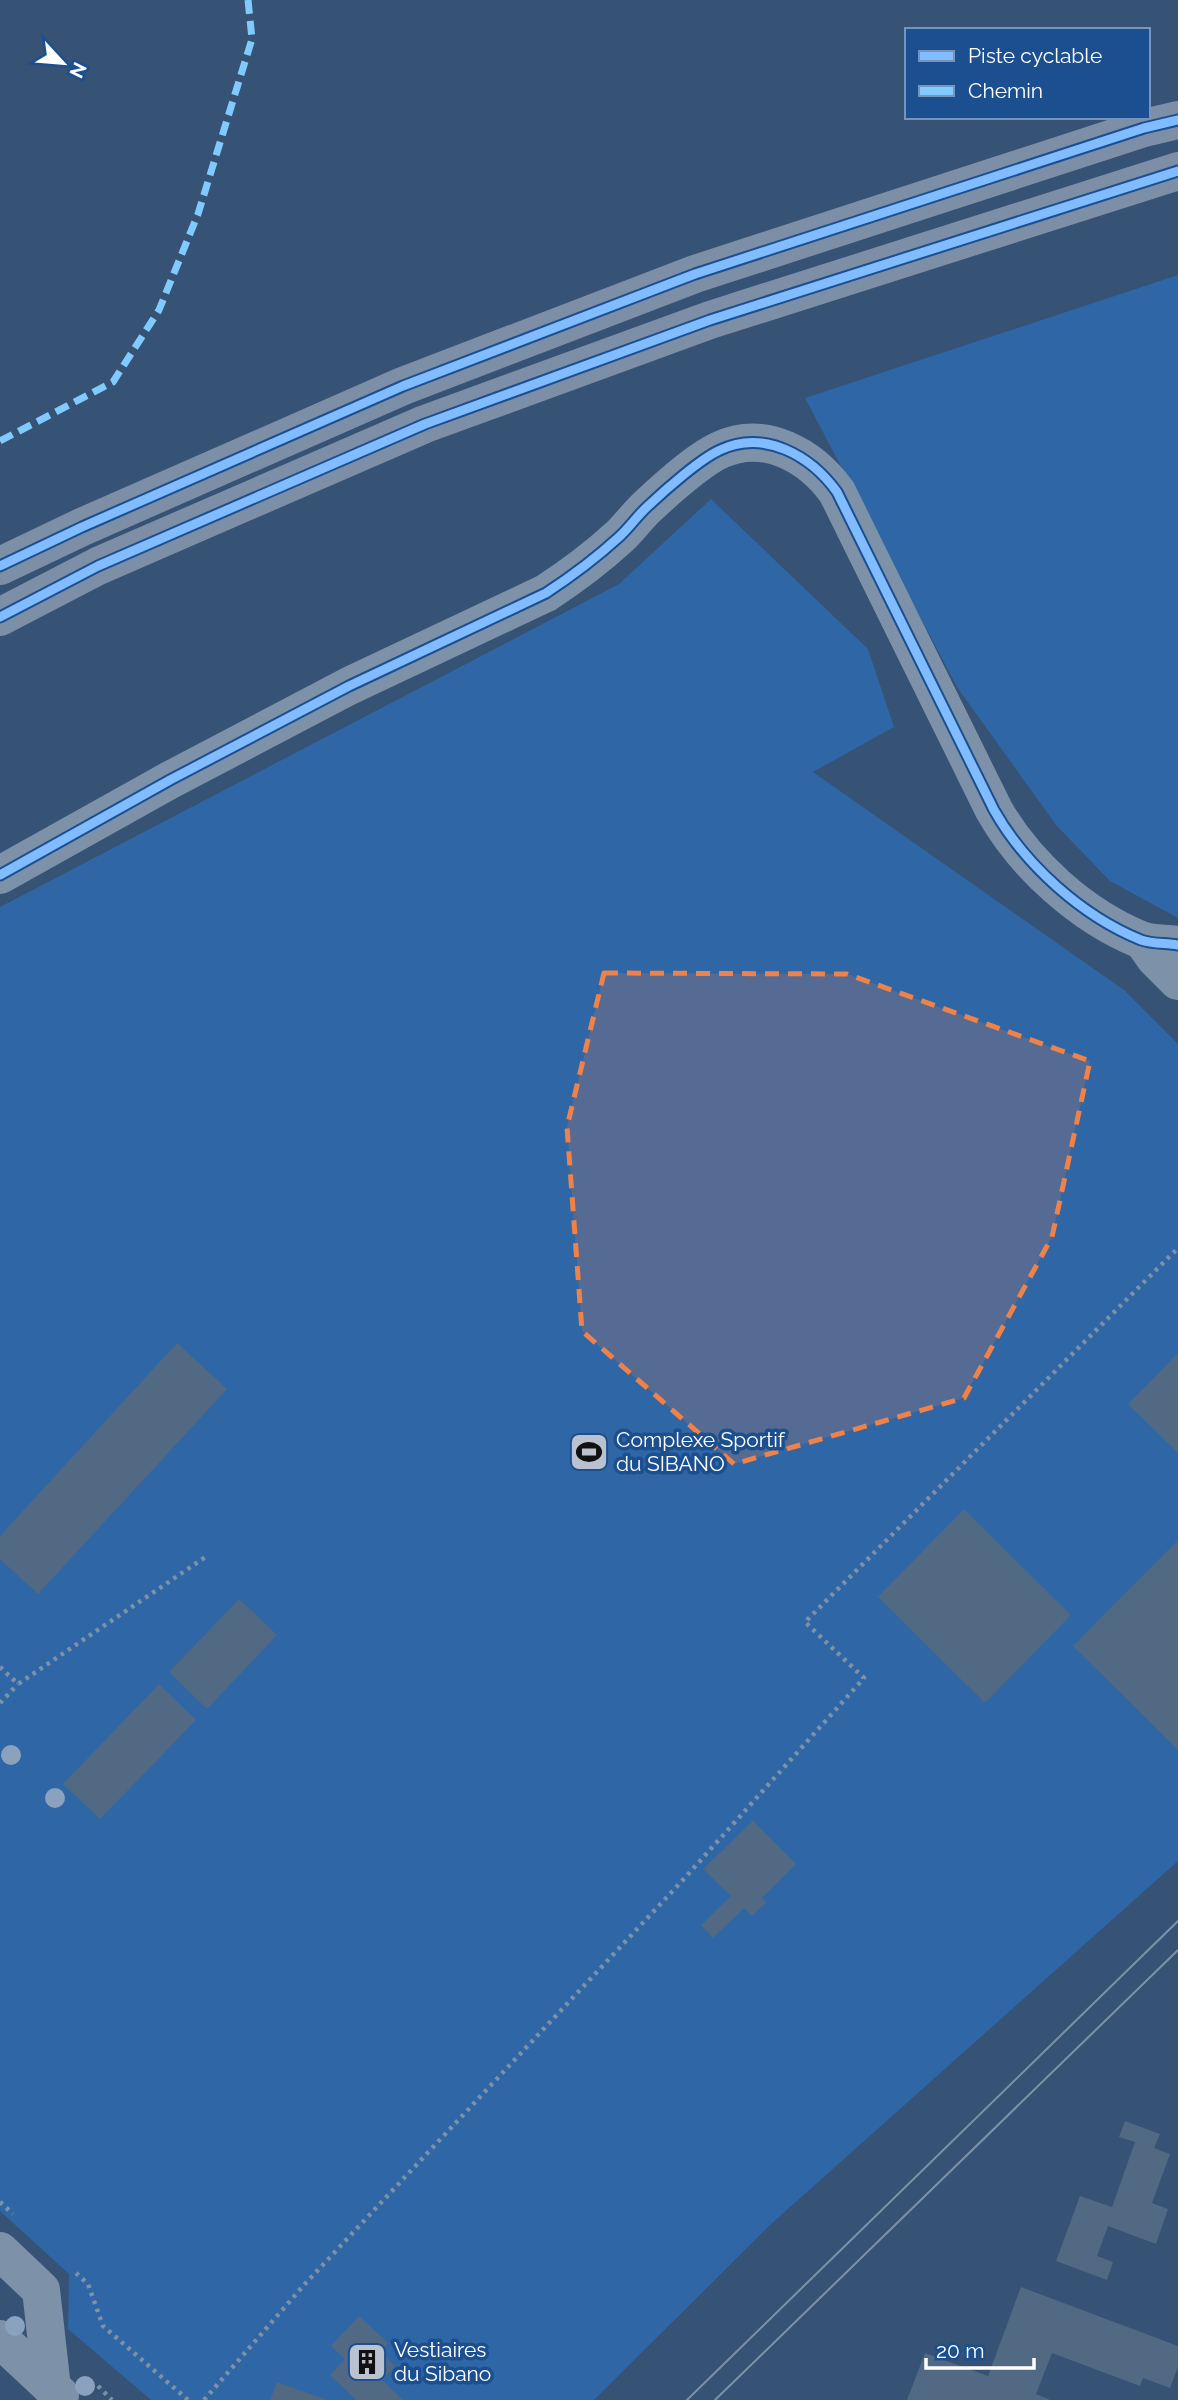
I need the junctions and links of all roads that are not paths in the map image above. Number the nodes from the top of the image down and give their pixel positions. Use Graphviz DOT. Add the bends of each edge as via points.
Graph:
graph roads {
  1 [pos="1178,120"];
  2 [pos="1178,171"];
  3 [pos="0,566"];
  4 [pos="0,617"];
  5 [pos="0,875"];
  6 [pos="1161,943"];
  7 [pos="1178,981"];
  8 [pos="10,2236"];
  9 [pos="0,2339"];
  10 [pos="58,2394"];
  1 -- 3 [label="main road" via="695,274 403,386"];
  2 -- 4 [label="main road" via="710,320 425,424 98,566"];
  5 -- 6 [label="street" via="348,686 546,593 573,576 621,536 647,506 720,450 743,443 766,444 811,462 837,492 1004,827 1077,902"];
  6 -- 7 [label="street" via="1155,958"];
  8 -- 10 [label="street" via="41,2290"];
  9 -- 10 [label="street"];
}
